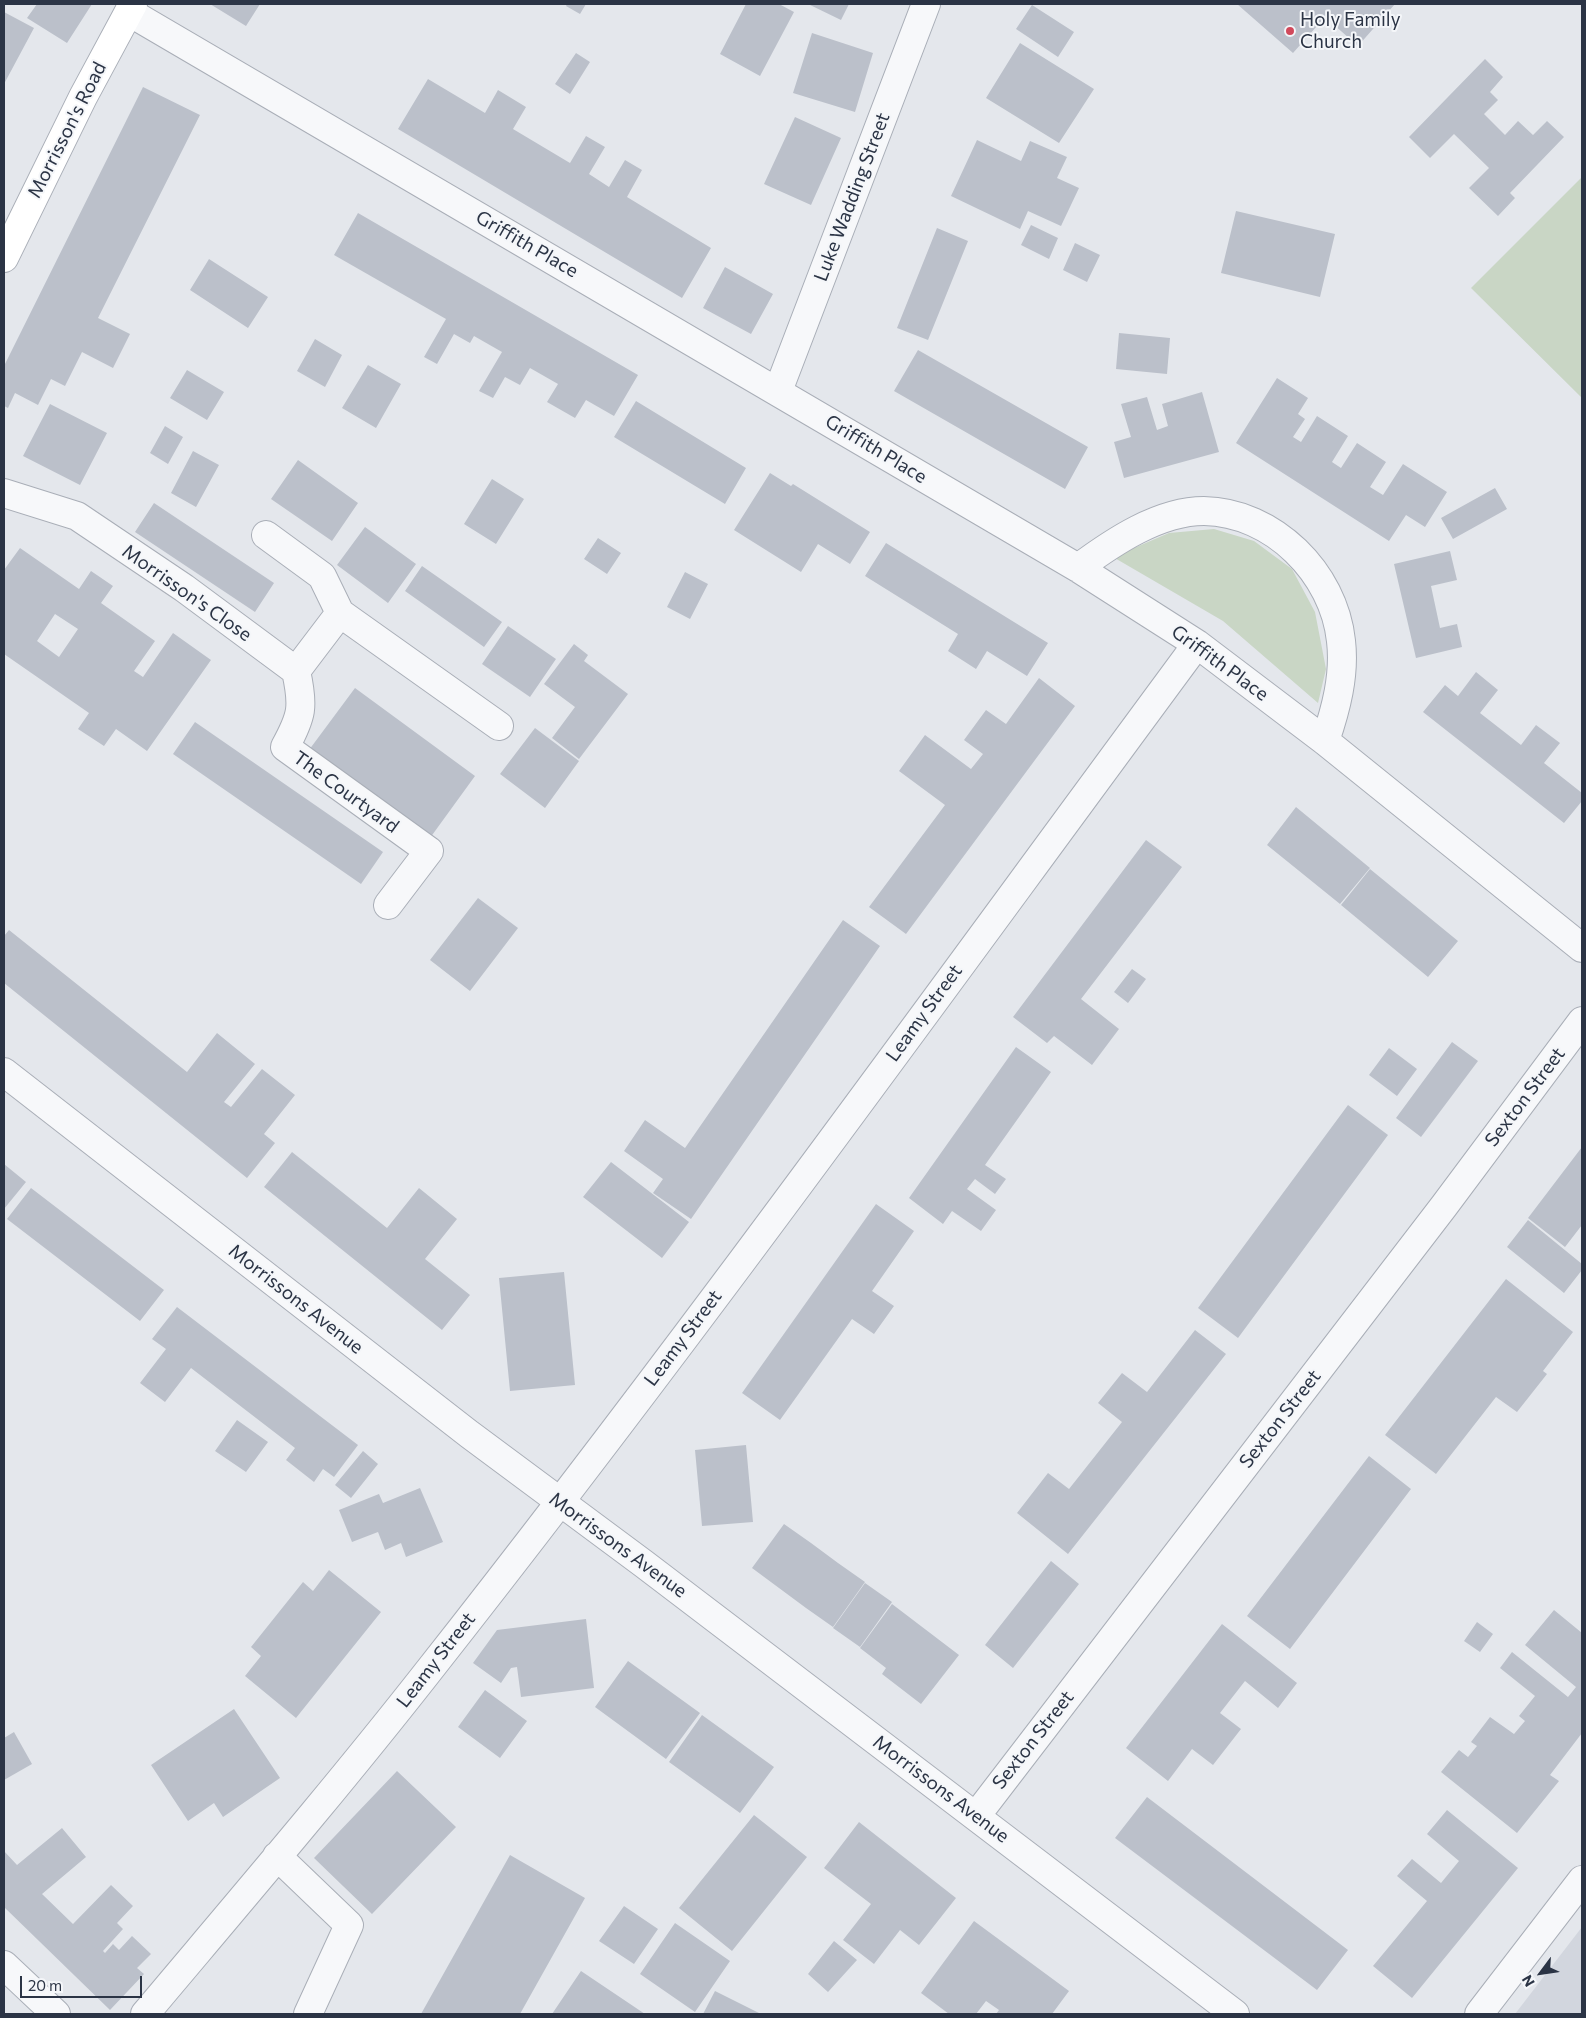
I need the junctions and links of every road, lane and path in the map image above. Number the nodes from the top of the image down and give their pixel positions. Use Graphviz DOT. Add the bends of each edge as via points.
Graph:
graph roads {
  1 [pos="926,4"];
  2 [pos="131,8"];
  3 [pos="4,258"];
  4 [pos="778,391"];
  5 [pos="4,493"];
  6 [pos="266,535"];
  7 [pos="1078,568"];
  8 [pos="340,613"];
  9 [pos="1196,644"];
  10 [pos="296,672"];
  11 [pos="500,726"];
  12 [pos="1325,741"];
  13 [pos="388,905"];
  14 [pos="1582,948"];
  15 [pos="1582,1020"];
  16 [pos="4,1072"];
  17 [pos="560,1502"];
  18 [pos="976,1816"];
  19 [pos="277,1856"];
  20 [pos="1582,1880"];
  21 [pos="4,1964"];
  22 [pos="56,2014"];
  23 [pos="145,2014"];
  24 [pos="308,2014"];
  25 [pos="1235,2014"];
  26 [pos="1479,2014"];
  1 -- 4 [label="street, Luke Wadding Street"];
  2 -- 3 [label="main road, Morrisson's Road" via="78,105"];
  2 -- 4 [label="street, Griffith Place"];
  4 -- 7 [label="street, Griffith Place"];
  5 -- 10 [label="street, Morrisson's Close" via="77,516 184,588"];
  6 -- 8 [label="street" via="322,576"];
  7 -- 9 [label="street, Griffith Place"];
  7 -- 12 [label="street" via="1120,538 1182,514 1224,513 1261,526 1280,538 1321,582 1336,615 1341,640 1339,690"];
  8 -- 10 [label="street"];
  8 -- 11 [label="street"];
  9 -- 12 [label="street, Griffith Place"];
  9 -- 17 [label="street, Leamy Street"];
  10 -- 13 [label="street, The Courtyard" via="302,709 285,747 429,851"];
  12 -- 14 [label="street, Griffith Place"];
  15 -- 18 [label="street, Sexton Street" via="1444,1206"];
  16 -- 17 [label="street, Morrissons Avenue"];
  17 -- 18 [label="street, Morrissons Avenue"];
  17 -- 19 [label="street, Leamy Street" via="425,1676"];
  18 -- 25 [label="street, Morrissons Avenue"];
  19 -- 23 [label="street, Leamy Street"];
  19 -- 24 [label="street" via="349,1926"];
  20 -- 26 [label="street"];
  21 -- 22 [label="street"];
}
